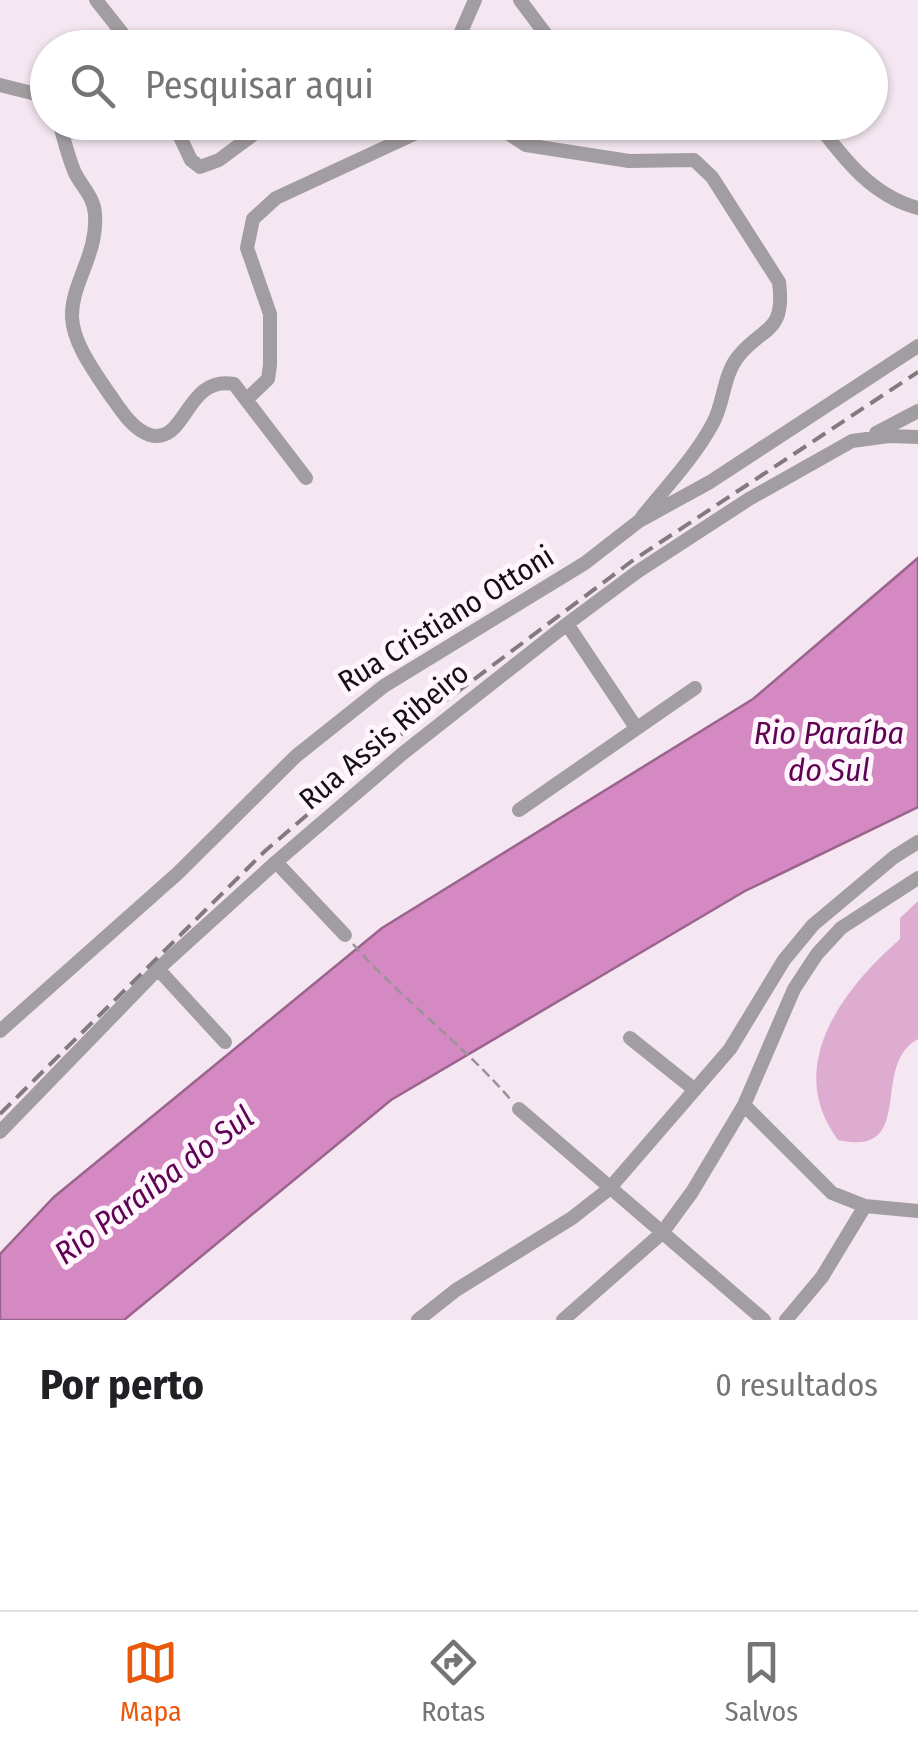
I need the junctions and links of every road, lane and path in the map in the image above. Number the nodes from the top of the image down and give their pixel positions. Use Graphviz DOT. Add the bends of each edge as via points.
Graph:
graph roads {
  1 [pos="96,0"];
  2 [pos="475,0"];
  3 [pos="520,0"];
  4 [pos="120,30"];
  5 [pos="462,30"];
  6 [pos="542,30"];
  7 [pos="0,85"];
  8 [pos="30,92"];
  9 [pos="65,140"];
  10 [pos="182,140"];
  11 [pos="244,140"];
  12 [pos="401,140"];
  13 [pos="518,140"];
  14 [pos="831,140"];
  15 [pos="918,208"];
  16 [pos="918,346"];
  17 [pos="248,399"];
  18 [pos="918,411"];
  19 [pos="918,437"];
  20 [pos="859,440"];
  21 [pos="306,478"];
  22 [pos="639,521"];
  23 [pos="567,624"];
  24 [pos="695,688"];
  25 [pos="635,726"];
  26 [pos="518,810"];
  27 [pos="918,842"];
  28 [pos="276,862"];
  29 [pos="918,878"];
  30 [pos="345,936"];
  31 [pos="158,969"];
  32 [pos="0,1031"];
  33 [pos="630,1038"];
  34 [pos="225,1042"];
  35 [pos="695,1090"];
  36 [pos="744,1104"];
  37 [pos="519,1109"];
  38 [pos="0,1132"];
  39 [pos="609,1189"];
  40 [pos="865,1206"];
  41 [pos="918,1210"];
  42 [pos="662,1233"];
  43 [pos="418,1320"];
  44 [pos="563,1320"];
  45 [pos="764,1320"];
  46 [pos="786,1320"];
  1 -- 4 [label="street"];
  2 -- 5 [label="street"];
  3 -- 6 [label="street"];
  7 -- 8 [label="street"];
  9 -- 17 [label="street" via="95,210 95,240 72,323 115,401 141,430 156,436 172,430 205,388 228,382"];
  10 -- 11 [label="street" via="195,166 204,168"];
  12 -- 17 [label="street" via="276,198 253,219 247,248 270,314 270,365 268,380"];
  13 -- 22 [label="street" via="629,161 698,162 778,282 776,320 738,357 714,422"];
  14 -- 15 [label="street" via="860,175"];
  16 -- 22 [label="street, Rua Cristiano Ottoni" via="698,490"];
  17 -- 21 [label="street"];
  18 -- 20 [label="street, Rua Assis Ribeiro"];
  19 -- 20 [label="street"];
  20 -- 23 [label="street, Rua Assis Ribeiro" via="733,509"];
  22 -- 32 [label="street, Rua Cristiano Ottoni" via="585,564 444,646 352,710"];
  23 -- 25 [label="street"];
  23 -- 28 [label="street, Rua Assis Ribeiro"];
  24 -- 25 [label="street"];
  25 -- 26 [label="street"];
  27 -- 35 [label="street" via="813,926"];
  28 -- 30 [label="street"];
  28 -- 31 [label="street, Rua Assis Ribeiro"];
  29 -- 36 [label="street" via="842,928 818,954 794,989"];
  30 -- 37 [label="path"];
  31 -- 34 [label="street"];
  31 -- 38 [label="street, Rua Assis Ribeiro"];
  33 -- 35 [label="street"];
  35 -- 39 [label="street"];
  36 -- 40 [label="street" via="832,1194"];
  36 -- 42 [label="street"];
  37 -- 39 [label="street"];
  39 -- 42 [label="street"];
  39 -- 43 [label="street"];
  40 -- 41 [label="street"];
  40 -- 46 [label="street" via="822,1277"];
  42 -- 44 [label="street"];
  42 -- 45 [label="street"];
}
